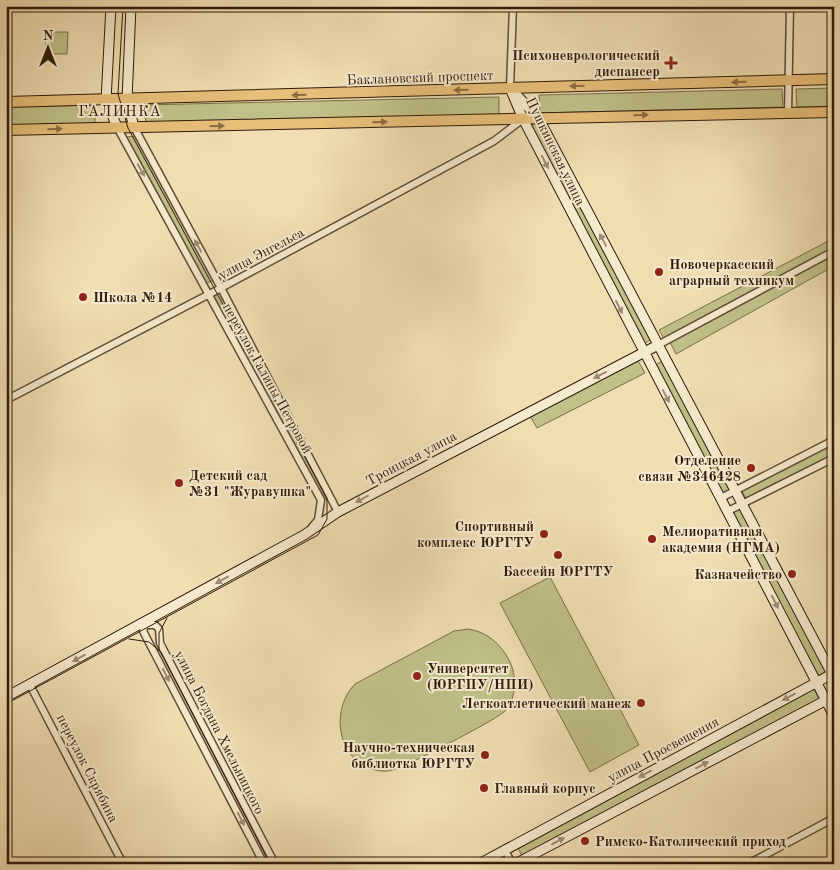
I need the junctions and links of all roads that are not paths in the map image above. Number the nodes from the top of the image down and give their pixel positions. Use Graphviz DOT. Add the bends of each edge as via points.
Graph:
graph roads {
  1 [pos="111,6"];
  2 [pos="131,6"];
  3 [pos="513,6"];
  4 [pos="790,6"];
  5 [pos="834,79"];
  6 [pos="788,80"];
  7 [pos="510,88"];
  8 [pos="106,100"];
  9 [pos="127,100"];
  10 [pos="6,102"];
  11 [pos="834,112"];
  12 [pos="788,113"];
  13 [pos="523,119"];
  14 [pos="539,119"];
  15 [pos="134,127"];
  16 [pos="118,128"];
  17 [pos="6,130"];
  18 [pos="834,251"];
  19 [pos="221,288"];
  20 [pos="208,295"];
  21 [pos="658,345"];
  22 [pos="643,353"];
  23 [pos="6,400"];
  24 [pos="834,440"];
  25 [pos="834,458"];
  26 [pos="736,490"];
  27 [pos="721,498"];
  28 [pos="743,504"];
  29 [pos="728,511"];
  30 [pos="338,512"];
  31 [pos="304,535"];
  32 [pos="142,627"];
  33 [pos="833,675"];
  34 [pos="817,683"];
  35 [pos="30,685"];
  36 [pos="6,697"];
  37 [pos="830,698"];
  38 [pos="834,716"];
  39 [pos="834,818"];
  40 [pos="505,850"];
  41 [pos="123,864"];
  42 [pos="264,864"];
  43 [pos="274,864"];
  44 [pos="480,864"];
  45 [pos="514,864"];
  46 [pos="748,864"];
  1 -- 8 [label="street"];
  2 -- 9 [label="street"];
  3 -- 7 [label="street"];
  4 -- 6 [label="street"];
  5 -- 6 [label="main road, Баклановский проспект"];
  6 -- 7 [label="main road, Баклановский проспект, one-way"];
  6 -- 12 [label="street"];
  7 -- 9 [label="main road, Баклановский проспект, one-way"];
  7 -- 13 [label="street, Пушкинская улица"];
  7 -- 14 [label="street, Пушкинская улица"];
  8 -- 9 [label="main road, Баклановский проспект"];
  8 -- 10 [label="main road, Баклановский проспект"];
  8 -- 16 [label="street"];
  9 -- 15 [label="street"];
  11 -- 12 [label="main road"];
  14 -- 12 [label="main road, one-way"];
  13 -- 14 [label="main road"];
  15 -- 13 [label="main road, one-way"];
  13 -- 19 [label="street, улица Энгельса" via="494,141"];
  13 -- 22 [label="street, Пушкинская улица, one-way"];
  21 -- 14 [label="street, Пушкинская улица, one-way"];
  15 -- 16 [label="main road"];
  19 -- 15 [label="street, переулок Галины Петровой, one-way"];
  17 -- 16 [label="main road, one-way"];
  16 -- 20 [label="street, переулок Галины Петровой, one-way"];
  18 -- 21 [label="street, Троицкая улица"];
  19 -- 20 [label="street, улица Энгельса"];
  19 -- 30 [label="street, переулок Галины Петровой"];
  20 -- 23 [label="street, улица Энгельса"];
  20 -- 31 [label="street, переулок Галины Петровой" via="321,500 318,520"];
  21 -- 22 [label="street, Троицкая улица"];
  21 -- 26 [label="street, Пушкинская улица"];
  22 -- 27 [label="street, Пушкинская улица, one-way"];
  22 -- 30 [label="street, Троицкая улица, one-way"];
  24 -- 26 [label="street"];
  25 -- 28 [label="street"];
  26 -- 27 [label="street"];
  26 -- 28 [label="street, Пушкинская улица"];
  27 -- 29 [label="street, Пушкинская улица"];
  28 -- 29 [label="street"];
  28 -- 33 [label="street, Пушкинская улица"];
  29 -- 34 [label="street, Пушкинская улица, one-way"];
  30 -- 31 [label="street, Троицкая улица"];
  31 -- 32 [label="street, Троицкая улица, one-way"];
  32 -- 35 [label="street, Троицкая улица, one-way"];
  32 -- 42 [label="street, улица Богдана Хмельницкого, one-way"];
  32 -- 43 [label="street, улица Богдана Хмельницкого" via="155,625 159,629 160,643"];
  33 -- 34 [label="street, улица Просвещения"];
  34 -- 37 [label="street, Пушкинская улица"];
  34 -- 40 [label="street, улица Просвещения, one-way"];
  35 -- 36 [label="street, Троицкая улица"];
  35 -- 41 [label="street, переулок Скрябина"];
  37 -- 38 [label="street, Пушкинская улица"];
  45 -- 37 [label="street, one-way"];
  39 -- 46 [label="street"];
  40 -- 44 [label="street, улица Просвещения"];
  40 -- 45 [label="street"];
}
